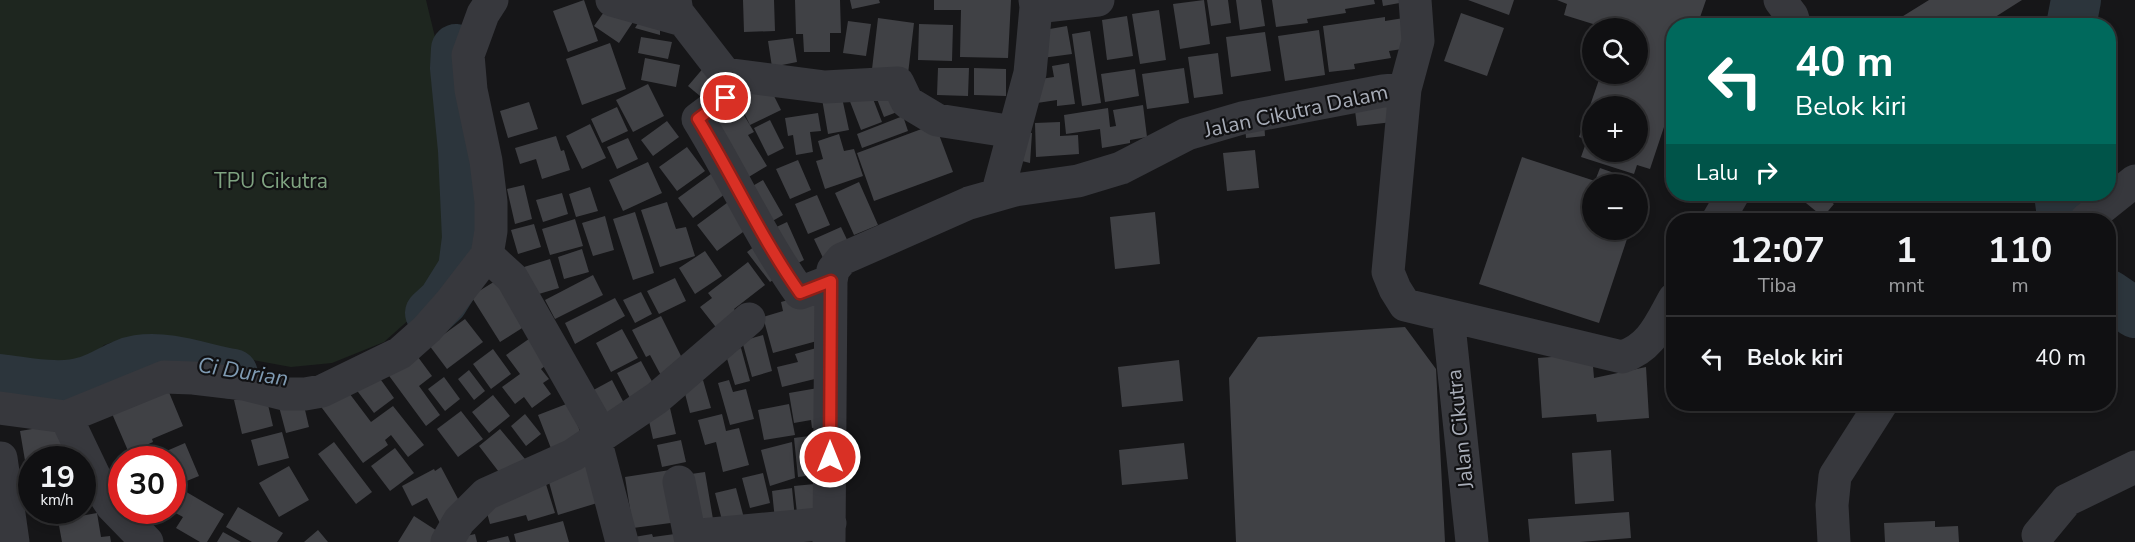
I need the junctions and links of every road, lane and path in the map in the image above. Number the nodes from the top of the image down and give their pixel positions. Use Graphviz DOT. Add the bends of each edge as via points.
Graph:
graph roads {
  1 [pos="492,0"];
  2 [pos="612,0"];
  3 [pos="1098,0"];
  4 [pos="1415,0"];
  5 [pos="1780,0"];
  6 [pos="1036,4"];
  7 [pos="679,10"];
  8 [pos="1793,18"];
  9 [pos="725,74"];
  10 [pos="1405,89"];
  11 [pos="1014,132"];
  12 [pos="2135,181"];
  13 [pos="997,195"];
  14 [pos="2116,196"];
  15 [pos="2110,201"];
  16 [pos="2095,213"];
  17 [pos="487,255"];
  18 [pos="831,281"];
  19 [pos="1666,312"];
  20 [pos="1448,316"];
  21 [pos="749,319"];
  22 [pos="0,408"];
  23 [pos="1877,411"];
  24 [pos="66,417"];
  25 [pos="598,437"];
  26 [pos="1,458"];
  27 [pos="2135,467"];
  28 [pos="680,482"];
  29 [pos="829,532"];
  30 [pos="2038,535"];
  31 [pos="691,539"];
  32 [pos="13,542"];
  33 [pos="147,542"];
  34 [pos="447,542"];
  35 [pos="622,542"];
  36 [pos="1472,542"];
  37 [pos="1834,542"];
  1 -- 17 [label="street" via="468,55 491,202"];
  2 -- 7 [label="street"];
  3 -- 6 [label="street"];
  4 -- 10 [label="street" via="1418,41"];
  5 -- 8 [label="street"];
  6 -- 11 [label="street" via="1030,74"];
  7 -- 9 [label="street"];
  9 -- 11 [label="street" via="825,87 898,83 907,102 937,120"];
  9 -- 18 [label="street" via="726,98 698,119 781,267 800,293"];
  10 -- 13 [label="street, Jalan Cikutra Dalam" via="1242,118 1187,134 1121,168 1078,181"];
  10 -- 20 [label="street" via="1388,272 1405,305"];
  11 -- 13 [label="street"];
  12 -- 14 [label="street"];
  13 -- 18 [label="street, Jalan Cikutra Dalam" via="969,203 842,259 833,270"];
  15 -- 16 [label="street"];
  17 -- 24 [label="street" via="427,329 400,352 322,392 284,394 244,384 164,377"];
  17 -- 25 [label="street" via="512,278"];
  18 -- 29 [label="street"];
  19 -- 20 [label="street" via="1647,344 1622,357"];
  20 -- 36 [label="street, Jalan Cikutra"];
  21 -- 25 [label="street" via="657,398"];
  22 -- 24 [label="street"];
  23 -- 37 [label="street" via="1835,476"];
  24 -- 33 [label="street" via="100,488"];
  25 -- 34 [label="street" via="573,455 486,494 459,521"];
  25 -- 35 [label="street"];
  26 -- 32 [label="street"];
  27 -- 30 [label="street" via="2067,500"];
  28 -- 31 [label="street"];
  29 -- 31 [label="street"];
}
